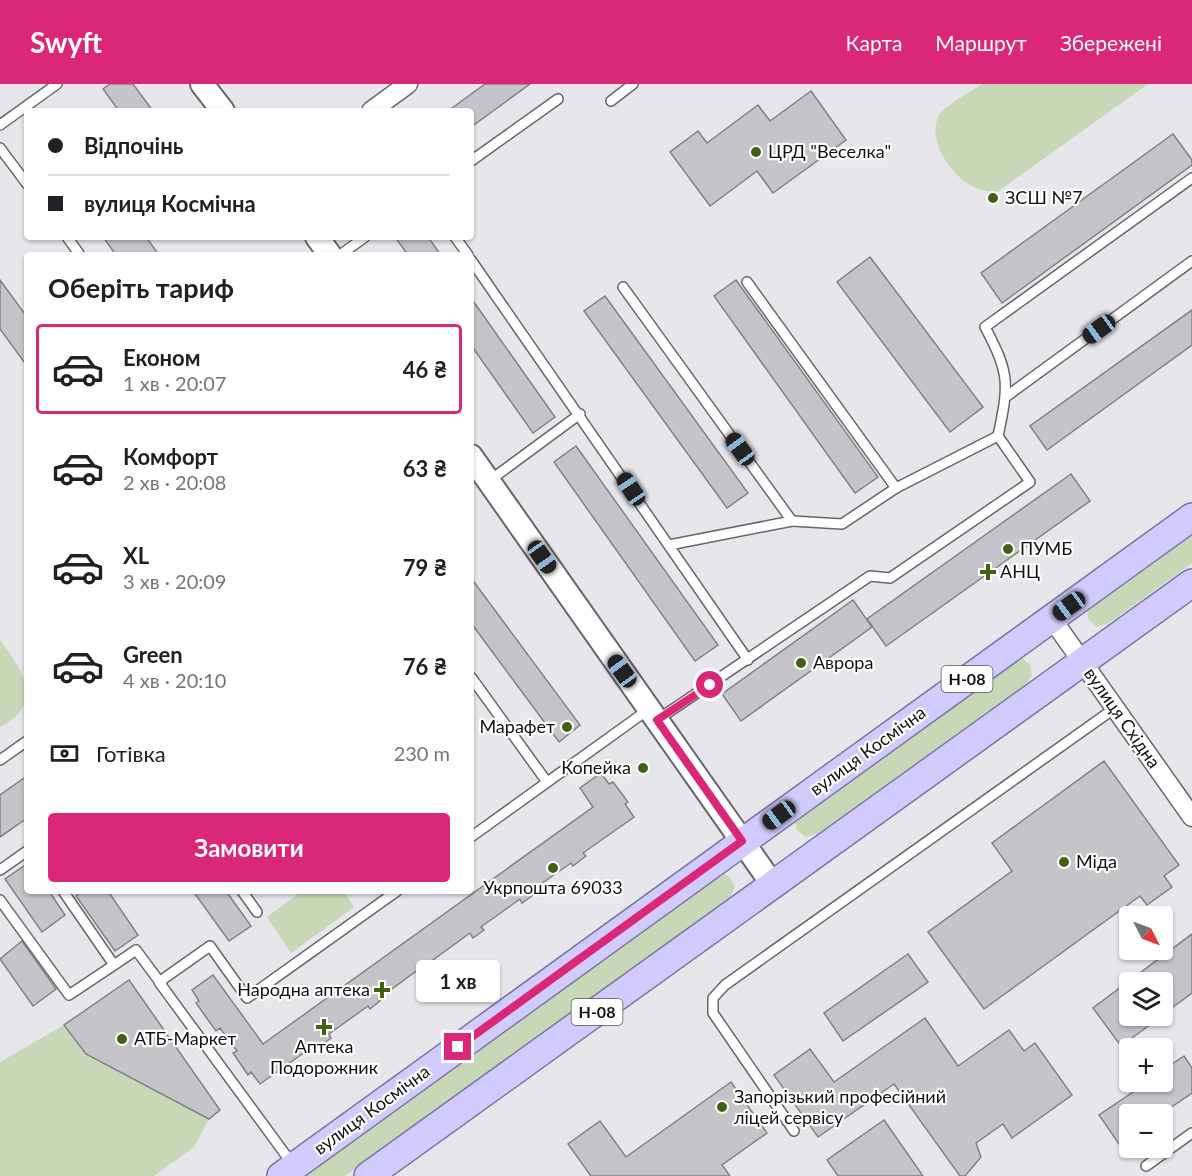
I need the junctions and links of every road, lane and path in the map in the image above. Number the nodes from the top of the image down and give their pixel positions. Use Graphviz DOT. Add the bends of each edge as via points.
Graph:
graph roads {
  1 [pos="57,84"];
  2 [pos="202,84"];
  3 [pos="408,84"];
  4 [pos="633,84"];
  5 [pos="558,99"];
  6 [pos="610,101"];
  7 [pos="221,108"];
  8 [pos="374,108"];
  9 [pos="0,125"];
  10 [pos="0,148"];
  11 [pos="474,159"];
  12 [pos="1192,178"];
  13 [pos="24,180"];
  14 [pos="361,240"];
  15 [pos="344,252"];
  16 [pos="1192,261"];
  17 [pos="474,264"];
  18 [pos="747,282"];
  19 [pos="624,287"];
  20 [pos="1007,396"];
  21 [pos="580,414"];
  22 [pos="998,435"];
  23 [pos="474,460"];
  24 [pos="489,481"];
  25 [pos="896,488"];
  26 [pos="1192,518"];
  27 [pos="792,521"];
  28 [pos="669,545"];
  29 [pos="1192,583"];
  30 [pos="1052,619"];
  31 [pos="748,660"];
  32 [pos="1083,662"];
  33 [pos="474,681"];
  34 [pos="1115,708"];
  35 [pos="653,715"];
  36 [pos="24,743"];
  37 [pos="0,760"];
  38 [pos="547,782"];
  39 [pos="1192,817"];
  40 [pos="474,835"];
  41 [pos="742,841"];
  42 [pos="24,853"];
  43 [pos="0,870"];
  44 [pos="773,885"];
  45 [pos="65,894"];
  46 [pos="244,894"];
  47 [pos="393,894"];
  48 [pos="0,900"];
  49 [pos="257,912"];
  50 [pos="114,965"];
  51 [pos="159,982"];
  52 [pos="794,1131"];
  53 [pos="1192,1133"];
  54 [pos="1146,1166"];
  55 [pos="388,1168"];
  56 [pos="289,1170"];
  57 [pos="368,1176"];
  1 -- 9 [label="lane"];
  2 -- 7 [label="street"];
  3 -- 8 [label="street"];
  4 -- 6 [label="lane"];
  5 -- 11 [label="lane"];
  10 -- 13 [label="lane"];
  12 -- 20 [label="lane" via="985,327 1000,357"];
  14 -- 15 [label="lane"];
  16 -- 20 [label="lane"];
  17 -- 21 [label="lane"];
  18 -- 25 [label="lane"];
  19 -- 27 [label="lane"];
  20 -- 22 [label="lane"];
  21 -- 24 [label="lane"];
  21 -- 28 [label="lane"];
  22 -- 25 [label="lane"];
  22 -- 31 [label="lane" via="1030,482 890,578 870,576"];
  23 -- 24 [label="street"];
  24 -- 35 [label="street"];
  25 -- 27 [label="lane" via="842,524"];
  26 -- 30 [label="main road, вулиця Космічна / Н-08"];
  27 -- 28 [label="lane"];
  28 -- 31 [label="lane"];
  29 -- 32 [label="main road, Н-08"];
  30 -- 32 [label="street, вулиця Східна"];
  30 -- 41 [label="main road, вулиця Космічна / Н-08"];
  31 -- 35 [label="lane"];
  32 -- 34 [label="street, вулиця Східна"];
  32 -- 44 [label="main road, Н-08"];
  33 -- 38 [label="lane"];
  34 -- 39 [label="street, вулиця Східна"];
  34 -- 52 [label="lane" via="724,985 713,998 714,1013"];
  35 -- 38 [label="lane"];
  35 -- 41 [label="street"];
  36 -- 37 [label="lane"];
  38 -- 40 [label="lane"];
  41 -- 44 [label="street"];
  41 -- 56 [label="main road, вулиця Космічна / Н-08"];
  42 -- 43 [label="lane"];
  44 -- 55 [label="main road, Н-08"];
  45 -- 50 [label="lane"];
  46 -- 49 [label="lane"];
  47 -- 51 [label="lane" via="247,998 210,946"];
  48 -- 50 [label="lane" via="69,995"];
  50 -- 51 [label="lane" via="136,950"];
  51 -- 56 [label="lane" via="285,1154"];
  53 -- 54 [label="lane"];
  55 -- 57 [label="main road, Н-08"];
}
